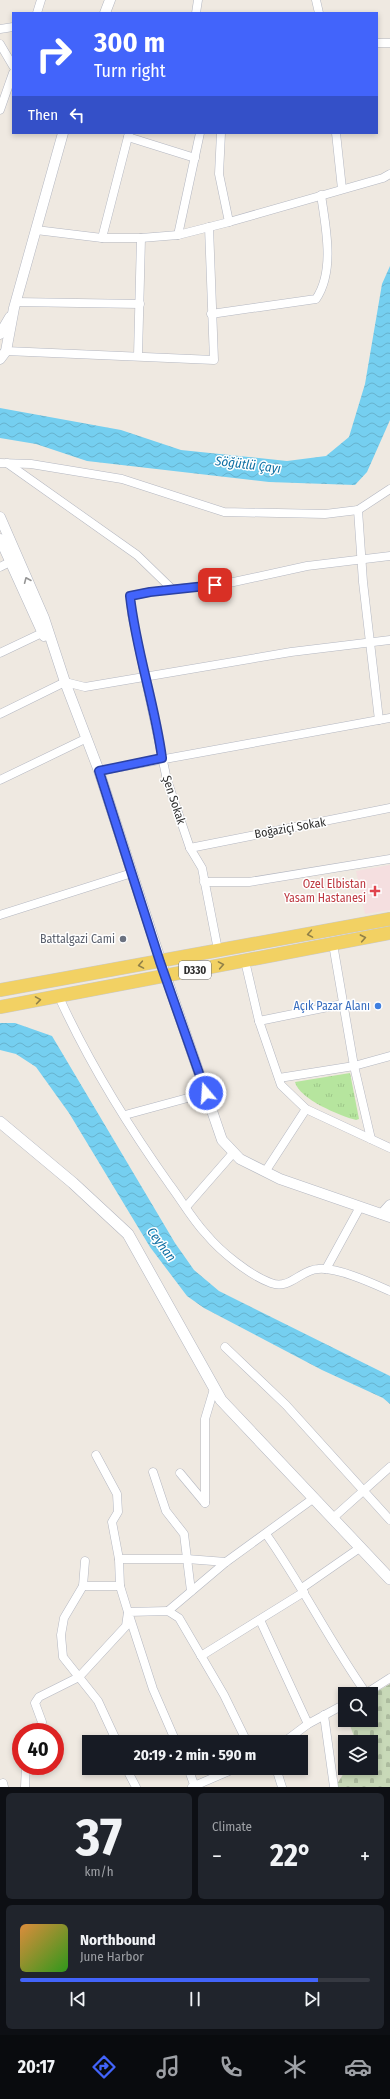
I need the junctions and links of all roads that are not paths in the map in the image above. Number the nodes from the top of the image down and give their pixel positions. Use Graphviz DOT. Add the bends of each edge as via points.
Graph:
graph roads {
  1 [pos="40,0"];
  2 [pos="110,0"];
  3 [pos="198,0"];
  4 [pos="316,0"];
  5 [pos="37,12"];
  6 [pos="105,12"];
  7 [pos="196,12"];
  8 [pos="319,12"];
  9 [pos="12,27"];
  10 [pos="0,29"];
  11 [pos="378,43"];
  12 [pos="390,43"];
  13 [pos="0,44"];
  14 [pos="12,64"];
  15 [pos="12,76"];
  16 [pos="0,110"];
  17 [pos="63,134"];
  18 [pos="200,134"];
  19 [pos="221,134"];
  20 [pos="336,134"];
  21 [pos="129,135"];
  22 [pos="195,158"];
  23 [pos="390,174"];
  24 [pos="342,189"];
  25 [pos="321,195"];
  26 [pos="229,222"];
  27 [pos="209,227"];
  28 [pos="36,230"];
  29 [pos="178,235"];
  30 [pos="102,238"];
  31 [pos="141,238"];
  32 [pos="140,304"];
  33 [pos="15,305"];
  34 [pos="211,314"];
  35 [pos="0,334"];
  36 [pos="6,351"];
  37 [pos="138,356"];
  38 [pos="0,359"];
  39 [pos="3,463"];
  40 [pos="390,490"];
  41 [pos="358,510"];
  42 [pos="0,517"];
  43 [pos="0,539"];
  44 [pos="390,556"];
  45 [pos="362,559"];
  46 [pos="10,562"];
  47 [pos="0,567"];
  48 [pos="172,589"];
  49 [pos="42,633"];
  50 [pos="390,640"];
  51 [pos="370,643"];
  52 [pos="0,653"];
  53 [pos="145,677"];
  54 [pos="66,682"];
  55 [pos="0,714"];
  56 [pos="390,718"];
  57 [pos="379,720"];
  58 [pos="87,738"];
  59 [pos="162,758"];
  60 [pos="99,771"];
  61 [pos="0,780"];
  62 [pos="390,808"];
  63 [pos="190,848"];
  64 [pos="390,859"];
  65 [pos="132,873"];
  66 [pos="204,882"];
  67 [pos="0,915"];
  68 [pos="390,919"];
  69 [pos="390,933"];
  70 [pos="333,944"];
  71 [pos="218,950"];
  72 [pos="245,960"];
  73 [pos="160,962"];
  74 [pos="166,975"];
  75 [pos="0,990"];
  76 [pos="58,997"];
  77 [pos="343,1004"];
  78 [pos="0,1007"];
  79 [pos="259,1021"];
  80 [pos="390,1056"];
  81 [pos="354,1066"];
  82 [pos="278,1078"];
  83 [pos="206,1093"];
  84 [pos="306,1109"];
  85 [pos="125,1115"];
  86 [pos="0,1122"];
  87 [pos="371,1139"];
  88 [pos="390,1148"];
  89 [pos="234,1152"];
  90 [pos="265,1172"];
  91 [pos="390,1205"];
  92 [pos="186,1207"];
  93 [pos="360,1207"];
  94 [pos="386,1216"];
  95 [pos="326,1269"];
  96 [pos="390,1291"];
  97 [pos="225,1347"];
  98 [pos="214,1389"];
  99 [pos="96,1455"];
  100 [pos="390,1467"];
  101 [pos="153,1472"];
  102 [pos="180,1473"];
  103 [pos="364,1491"];
  104 [pos="314,1498"];
  105 [pos="333,1518"];
  106 [pos="390,1520"];
  107 [pos="266,1534"];
  108 [pos="361,1547"];
  109 [pos="187,1558"];
  110 [pos="118,1559"];
  111 [pos="85,1561"];
  112 [pos="226,1562"];
  113 [pos="390,1579"];
  114 [pos="83,1586"];
  115 [pos="120,1586"];
  116 [pos="303,1590"];
  117 [pos="190,1591"];
  118 [pos="168,1611"];
  119 [pos="128,1612"];
  120 [pos="260,1620"];
  121 [pos="201,1656"];
  122 [pos="79,1677"];
  123 [pos="390,1678"];
  124 [pos="360,1687"];
  125 [pos="376,1687"];
  126 [pos="338,1708"];
  127 [pos="324,1715"];
  128 [pos="42,1723"];
  129 [pos="308,1724"];
  130 [pos="113,1735"];
  131 [pos="173,1735"];
  132 [pos="244,1735"];
  133 [pos="293,1735"];
  134 [pos="26,1775"];
  135 [pos="130,1775"];
  136 [pos="190,1775"];
  137 [pos="220,1775"];
  138 [pos="278,1775"];
  139 [pos="194,1786"];
  140 [pos="25,1787"];
  141 [pos="136,1787"];
  142 [pos="282,1787"];
  143 [pos="334,1787"];
  1 -- 5 [label="street"];
  2 -- 6 [label="street"];
  3 -- 7 [label="street"];
  4 -- 8 [label="street"];
  9 -- 10 [label="street"];
  11 -- 12 [label="street"];
  13 -- 14 [label="street"];
  15 -- 16 [label="street"];
  17 -- 28 [label="street"];
  18 -- 22 [label="street"];
  19 -- 26 [label="street" via="219,174"];
  20 -- 24 [label="street"];
  21 -- 22 [label="street"];
  21 -- 30 [label="street"];
  22 -- 29 [label="street"];
  23 -- 24 [label="street"];
  24 -- 25 [label="street"];
  25 -- 26 [label="street"];
  25 -- 34 [label="street" via="326,232 326,268 323,289 316,299"];
  26 -- 27 [label="street"];
  27 -- 29 [label="street"];
  27 -- 34 [label="street"];
  28 -- 30 [label="street"];
  28 -- 33 [label="street"];
  29 -- 31 [label="street"];
  30 -- 31 [label="street"];
  31 -- 32 [label="street"];
  32 -- 33 [label="street"];
  32 -- 37 [label="street"];
  33 -- 35 [label="street"];
  33 -- 36 [label="street"];
  34 -- 37 [label="street" via="214,360"];
  36 -- 37 [label="street"];
  36 -- 38 [label="street"];
  39 -- 41 [label="street" via="31,464 122,479 224,512 325,514"];
  39 -- 48 [label="street" via="137,555"];
  40 -- 41 [label="street"];
  41 -- 45 [label="street"];
  54 -- 42 [label="street, one-way" via="44,618"];
  43 -- 46 [label="street"];
  44 -- 45 [label="street"];
  45 -- 48 [label="street" via="307,566 229,583"];
  45 -- 51 [label="street"];
  46 -- 47 [label="street"];
  46 -- 49 [label="street"];
  48 -- 53 [label="street, Şen Sokak" via="130,596"];
  49 -- 52 [label="street"];
  49 -- 54 [label="street"];
  50 -- 51 [label="street"];
  51 -- 53 [label="street" via="292,652"];
  51 -- 57 [label="street"];
  53 -- 54 [label="street" via="85,687"];
  53 -- 59 [label="street, Şen Sokak"];
  54 -- 55 [label="street"];
  54 -- 58 [label="street"];
  56 -- 57 [label="street"];
  57 -- 59 [label="street"];
  58 -- 60 [label="street"];
  58 -- 61 [label="street"];
  59 -- 60 [label="street"];
  59 -- 63 [label="street, Şen Sokak"];
  60 -- 65 [label="street"];
  62 -- 63 [label="street, Boğaziçi Sokak"];
  63 -- 66 [label="street, Şen Sokak" via="202,868"];
  64 -- 66 [label="street" via="249,882"];
  65 -- 67 [label="street"];
  65 -- 73 [label="street"];
  66 -- 71 [label="street, Şen Sokak"];
  68 -- 71 [label="main road, D330, one-way"];
  70 -- 69 [label="main road, D330, one-way"];
  70 -- 72 [label="main road, D330"];
  70 -- 77 [label="street"];
  71 -- 73 [label="main road, D330"];
  74 -- 72 [label="main road, D330, one-way"];
  72 -- 79 [label="street"];
  73 -- 74 [label="street"];
  73 -- 75 [label="main road, D330, one-way"];
  74 -- 76 [label="main road, D330"];
  74 -- 83 [label="street"];
  78 -- 76 [label="main road, D330, one-way"];
  76 -- 85 [label="street" via="78,1039"];
  77 -- 79 [label="street"];
  77 -- 81 [label="street"];
  79 -- 82 [label="street"];
  80 -- 81 [label="street"];
  81 -- 82 [label="street"];
  81 -- 87 [label="street"];
  82 -- 84 [label="street" via="281,1085"];
  83 -- 85 [label="street"];
  83 -- 89 [label="street" via="222,1140"];
  84 -- 87 [label="street"];
  84 -- 90 [label="street"];
  85 -- 92 [label="street"];
  86 -- 98 [label="main road" via="73,1183 128,1234"];
  87 -- 88 [label="street"];
  89 -- 90 [label="street" via="240,1159"];
  89 -- 92 [label="street"];
  90 -- 93 [label="street" via="280,1180"];
  91 -- 94 [label="street"];
  92 -- 95 [label="street" via="205,1234 221,1250 248,1270 272,1283 287,1285 307,1271"];
  93 -- 94 [label="street"];
  93 -- 95 [label="street"];
  95 -- 96 [label="street"];
  97 -- 103 [label="street" via="286,1405"];
  98 -- 102 [label="street" via="205,1419 205,1503"];
  98 -- 104 [label="main road" via="221,1400"];
  99 -- 110 [label="street" via="117,1494 118,1512 112,1522"];
  100 -- 103 [label="street"];
  101 -- 109 [label="street" via="166,1511 184,1534"];
  103 -- 105 [label="street"];
  103 -- 106 [label="street"];
  104 -- 105 [label="main road"];
  104 -- 107 [label="street"];
  105 -- 108 [label="main road"];
  107 -- 112 [label="street"];
  107 -- 116 [label="street"];
  108 -- 113 [label="main road"];
  108 -- 116 [label="street"];
  109 -- 110 [label="street"];
  109 -- 112 [label="street"];
  109 -- 117 [label="street"];
  110 -- 115 [label="street"];
  111 -- 114 [label="street"];
  112 -- 117 [label="street"];
  114 -- 115 [label="street"];
  114 -- 122 [label="street" via="64,1618 61,1635 63,1657"];
  115 -- 119 [label="street"];
  116 -- 120 [label="street"];
  116 -- 124 [label="street"];
  117 -- 118 [label="street"];
  118 -- 119 [label="street"];
  118 -- 121 [label="street" via="179,1618"];
  119 -- 122 [label="street" via="126,1626"];
  119 -- 131 [label="street" via="146,1670"];
  120 -- 121 [label="street"];
  120 -- 129 [label="street"];
  121 -- 132 [label="street"];
  122 -- 128 [label="street" via="39,1697 35,1703"];
  122 -- 130 [label="street" via="98,1701"];
  123 -- 125 [label="street"];
  126 -- 127 [label="street"];
  127 -- 129 [label="street"];
  127 -- 143 [label="street"];
  129 -- 133 [label="street"];
  134 -- 140 [label="street"];
  135 -- 141 [label="street"];
  136 -- 139 [label="street"];
  137 -- 139 [label="street"];
  138 -- 142 [label="street"];
}
